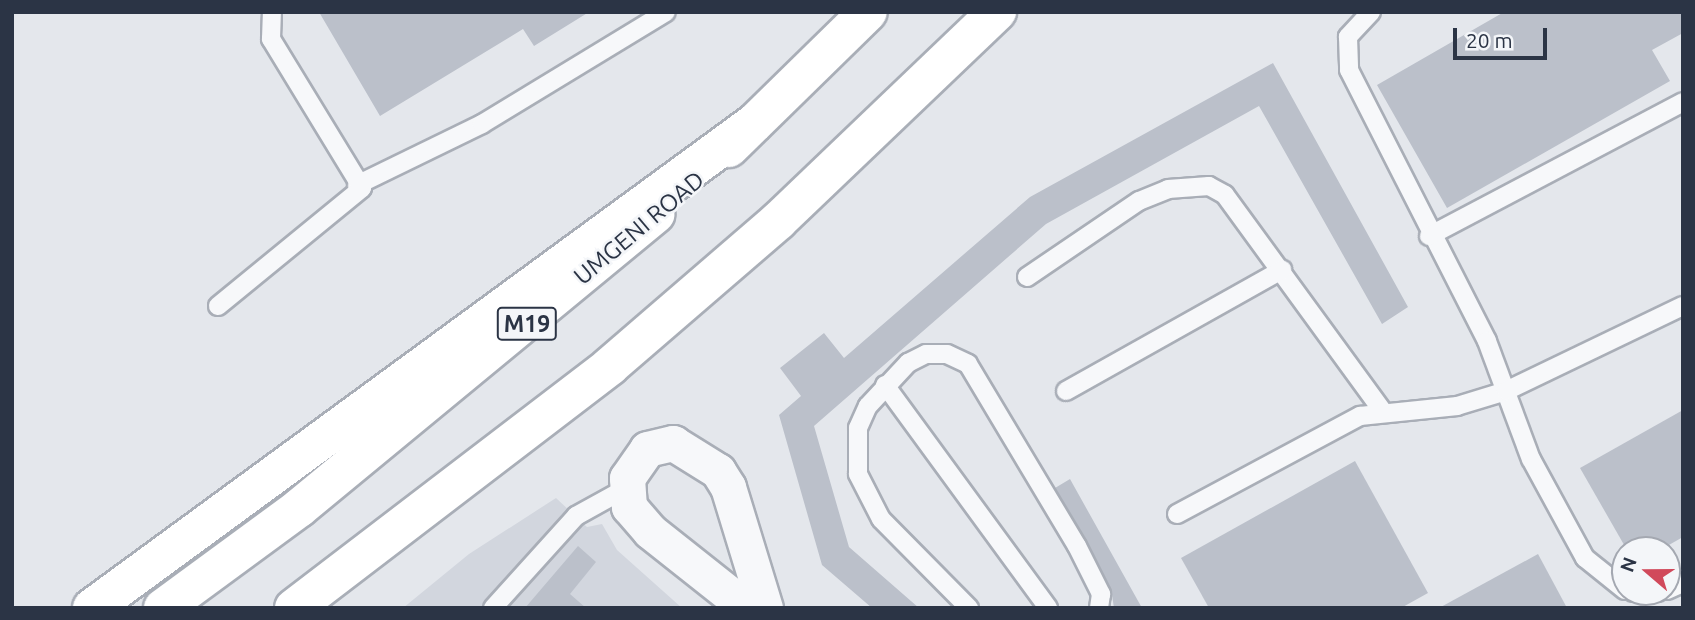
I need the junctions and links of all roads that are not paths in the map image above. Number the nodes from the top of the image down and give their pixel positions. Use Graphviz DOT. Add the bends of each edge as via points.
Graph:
graph roads {
  1 [pos="272,12"];
  2 [pos="666,12"];
  3 [pos="868,12"];
  4 [pos="997,12"];
  5 [pos="1371,12"];
  6 [pos="1683,102"];
  7 [pos="753,124"];
  8 [pos="357,185"];
  9 [pos="1429,236"];
  10 [pos="1282,270"];
  11 [pos="1027,277"];
  12 [pos="218,306"];
  13 [pos="1683,306"];
  14 [pos="886,385"];
  15 [pos="1066,391"];
  16 [pos="1506,391"];
  17 [pos="1381,410"];
  18 [pos="625,489"];
  19 [pos="1177,514"];
  20 [pos="1611,579"];
  21 [pos="92,608"];
  22 [pos="163,608"];
  23 [pos="294,608"];
  24 [pos="493,608"];
  25 [pos="747,608"];
  26 [pos="765,608"];
  27 [pos="969,608"];
  28 [pos="1048,608"];
  29 [pos="1099,608"];
  1 -- 8 [label="lane" via="271,39"];
  2 -- 8 [label="lane" via="482,124"];
  3 -- 7 [label="highway, UMGENI ROAD / M19"];
  4 -- 23 [label="highway" via="778,221 610,366"];
  5 -- 9 [label="lane" via="1348,37 1349,70"];
  6 -- 9 [label="lane"];
  7 -- 21 [label="highway"];
  7 -- 22 [label="highway, UMGENI ROAD / M19" via="705,173 511,337 299,508"];
  8 -- 12 [label="lane" via="362,188"];
  9 -- 16 [label="lane" via="1487,341"];
  10 -- 11 [label="lane" via="1225,195 1196,184 1139,201"];
  10 -- 15 [label="lane"];
  10 -- 17 [label="lane"];
  13 -- 16 [label="lane"];
  14 -- 27 [label="lane" via="858,428 855,453 864,492 881,519"];
  14 -- 28 [label="lane"];
  14 -- 29 [label="lane" via="926,354 947,354 968,364 1077,546 1101,594"];
  16 -- 17 [label="lane" via="1457,405"];
  16 -- 20 [label="lane" via="1522,440 1585,558"];
  17 -- 19 [label="lane" via="1326,432"];
  18 -- 24 [label="lane" via="576,516"];
  18 -- 25 [label="street" via="629,507 650,531"];
  18 -- 26 [label="street" via="638,457 658,444 673,443 708,461 728,487"];
}
